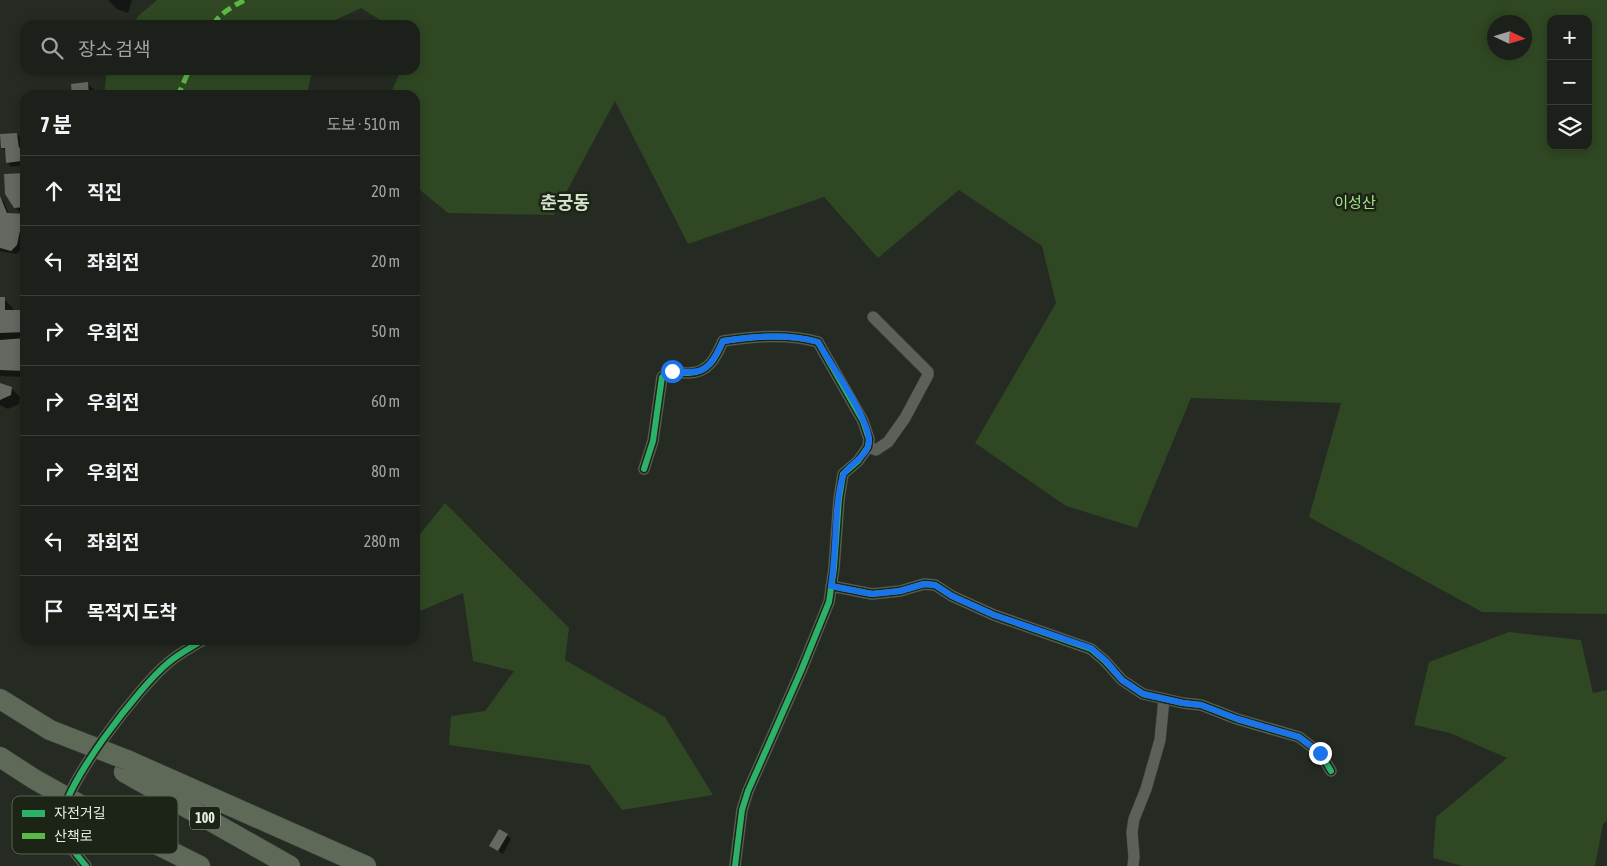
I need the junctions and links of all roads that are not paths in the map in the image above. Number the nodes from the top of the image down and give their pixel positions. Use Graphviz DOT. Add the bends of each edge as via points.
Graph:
graph roads {
  1 [pos="873,317"];
  2 [pos="868,447"];
  3 [pos="644,470"];
  4 [pos="831,586"];
  5 [pos="195,645"];
  6 [pos="0,699"];
  7 [pos="1164,699"];
  8 [pos="0,757"];
  9 [pos="123,765"];
  10 [pos="1331,771"];
  11 [pos="64,796"];
  12 [pos="68,796"];
  13 [pos="174,796"];
  14 [pos="178,798"];
  15 [pos="76,854"];
  16 [pos="176,854"];
  17 [pos="86,866"];
  18 [pos="200,866"];
  19 [pos="290,866"];
  20 [pos="366,866"];
  21 [pos="735,866"];
  22 [pos="1133,866"];
  1 -- 2 [label="street" via="928,375 888,442 876,450"];
  2 -- 3 [label="street" via="863,421 818,342 805,338 752,337 723,341 714,361 702,371 672,371 662,377 653,441"];
  2 -- 4 [label="street" via="843,474"];
  4 -- 7 [label="street" via="872,594 924,584 935,585 994,615 1091,648 1122,680 1143,694"];
  4 -- 21 [label="street" via="829,602 748,791 742,810"];
  5 -- 12 [label="street" via="168,663 144,689 80,773"];
  6 -- 9 [label="highway, 100, bridge" via="50,730"];
  7 -- 10 [label="street" via="1201,705 1299,737 1320,753"];
  7 -- 22 [label="street" via="1160,740 1134,819"];
  8 -- 11 [label="highway, bridge"];
  9 -- 13 [label="highway, 100"];
  9 -- 20 [label="highway"];
  14 -- 19 [label="highway, 100"];
  15 -- 17 [label="street"];
  16 -- 18 [label="highway, bridge"];
}
